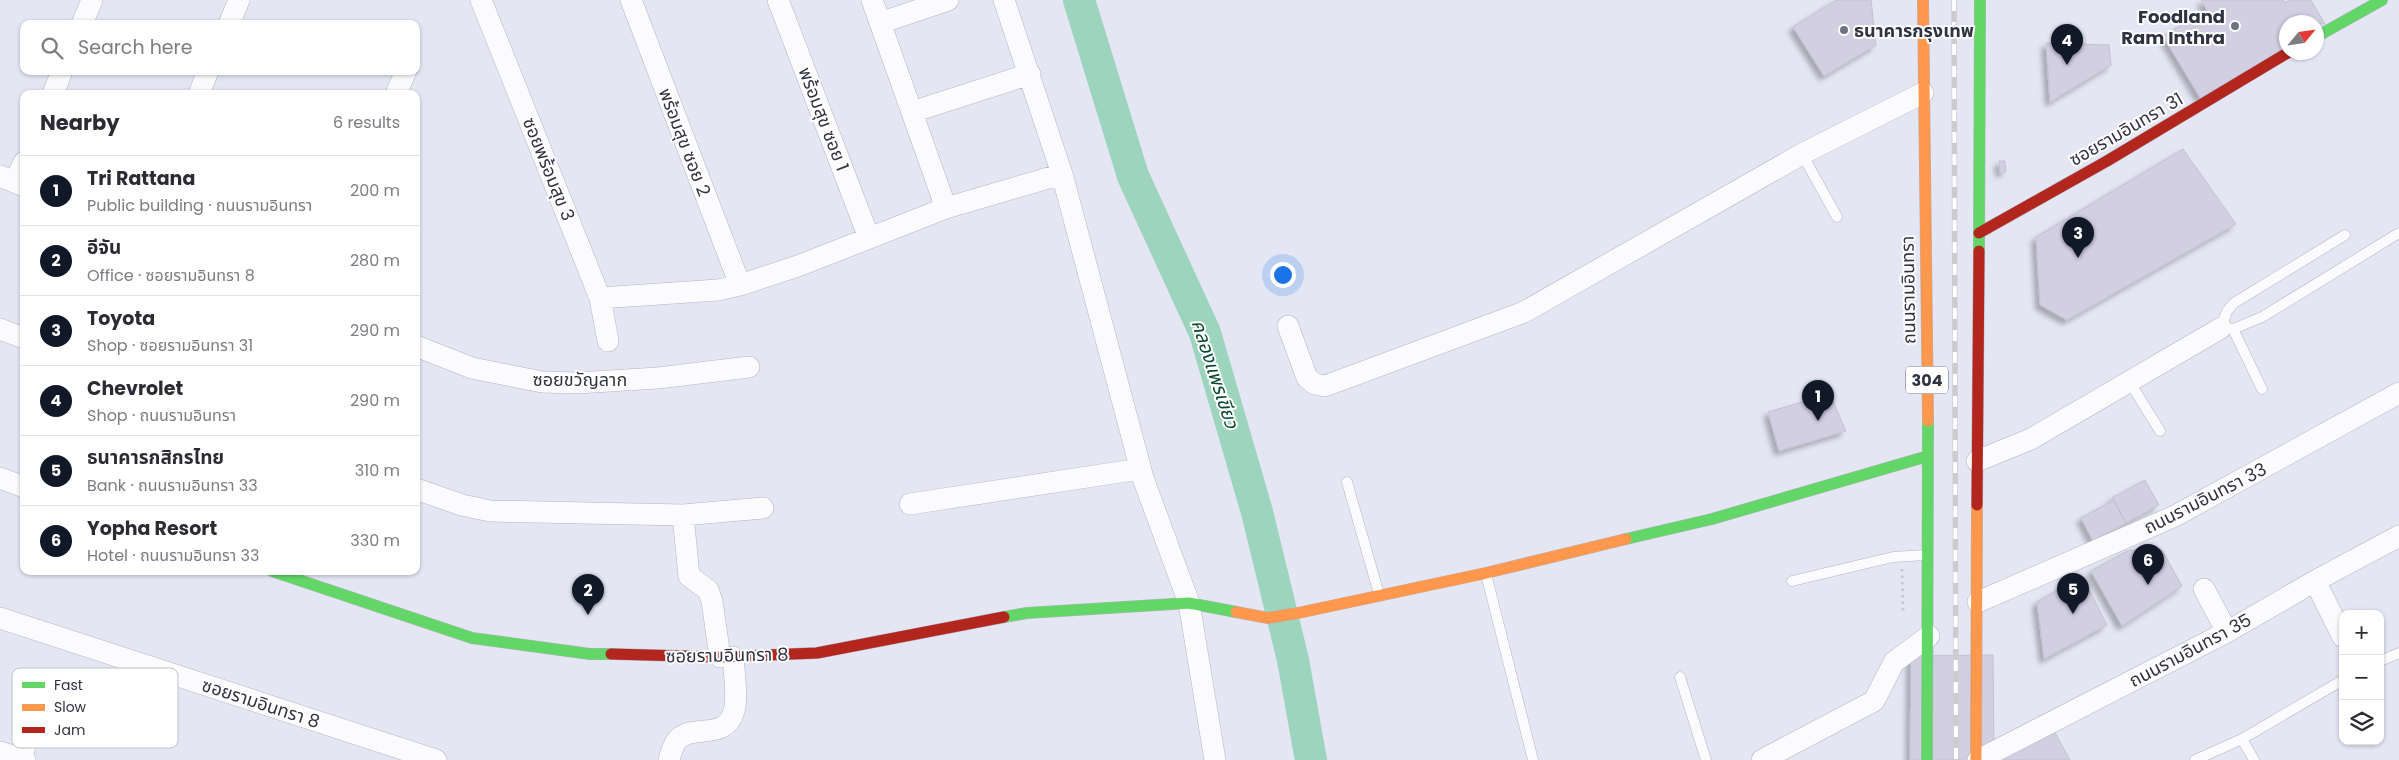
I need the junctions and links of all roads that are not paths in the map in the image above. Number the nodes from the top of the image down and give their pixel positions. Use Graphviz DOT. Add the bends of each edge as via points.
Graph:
graph roads {
  1 [pos="92,0"];
  2 [pos="239,0"];
  3 [pos="481,0"];
  4 [pos="631,0"];
  5 [pos="778,0"];
  6 [pos="872,0"];
  7 [pos="948,0"];
  8 [pos="1004,0"];
  9 [pos="1923,0"];
  10 [pos="1980,0"];
  11 [pos="2382,0"];
  12 [pos="84,20"];
  13 [pos="231,20"];
  14 [pos="880,23"];
  15 [pos="2324,33"];
  16 [pos="2279,58"];
  17 [pos="1030,74"];
  18 [pos="60,75"];
  19 [pos="206,75"];
  20 [pos="404,75"];
  21 [pos="55,90"];
  22 [pos="201,90"];
  23 [pos="398,90"];
  24 [pos="1924,93"];
  25 [pos="912,112"];
  26 [pos="1802,154"];
  27 [pos="20,169"];
  28 [pos="1062,174"];
  29 [pos="13,181"];
  30 [pos="946,208"];
  31 [pos="1838,217"];
  32 [pos="1979,233"];
  33 [pos="2399,233"];
  34 [pos="2345,235"];
  35 [pos="869,238"];
  36 [pos="740,285"];
  37 [pos="600,298"];
  38 [pos="1288,326"];
  39 [pos="0,329"];
  40 [pos="2227,329"];
  41 [pos="20,336"];
  42 [pos="608,341"];
  43 [pos="420,348"];
  44 [pos="749,367"];
  45 [pos="2129,381"];
  46 [pos="2262,389"];
  47 [pos="2399,393"];
  48 [pos="2160,431"];
  49 [pos="1928,456"];
  50 [pos="1977,461"];
  51 [pos="1140,469"];
  52 [pos="0,478"];
  53 [pos="1346,482"];
  54 [pos="20,486"];
  55 [pos="420,490"];
  56 [pos="910,504"];
  57 [pos="762,508"];
  58 [pos="683,515"];
  59 [pos="2399,536"];
  60 [pos="1926,555"];
  61 [pos="1486,573"];
  62 [pos="284,575"];
  63 [pos="1792,581"];
  64 [pos="2315,581"];
  65 [pos="2204,589"];
  66 [pos="1380,597"];
  67 [pos="1978,602"];
  68 [pos="1189,603"];
  69 [pos="0,618"];
  70 [pos="2339,629"];
  71 [pos="2227,632"];
  72 [pos="1929,636"];
  73 [pos="2399,653"];
  74 [pos="726,657"];
  75 [pos="2384,659"];
  76 [pos="154,668"];
  77 [pos="178,676"];
  78 [pos="1680,678"];
  79 [pos="2339,682"];
  80 [pos="2242,739"];
  81 [pos="29,748"];
  82 [pos="0,752"];
  83 [pos="25,760"];
  84 [pos="436,760"];
  85 [pos="670,760"];
  86 [pos="1215,760"];
  87 [pos="1533,760"];
  88 [pos="1706,760"];
  89 [pos="1762,760"];
  90 [pos="1927,760"];
  91 [pos="1977,760"];
  92 [pos="2195,760"];
  93 [pos="2254,760"];
  1 -- 12 [label="street"];
  2 -- 13 [label="street"];
  3 -- 37 [label="street, ซอยพร้อมสุข 3"];
  4 -- 36 [label="street, พร้อมสุข ซอย 2"];
  5 -- 35 [label="street, พร้อมสุข ซอย 1"];
  6 -- 14 [label="street"];
  7 -- 14 [label="street"];
  8 -- 17 [label="street"];
  9 -- 24 [label="street, ถนนรามอินทรา / 304"];
  10 -- 32 [label="street"];
  11 -- 15 [label="street"];
  14 -- 25 [label="street"];
  16 -- 32 [label="street, ซอยรามอินทรา 31" via="2108,161"];
  17 -- 25 [label="street"];
  17 -- 28 [label="street"];
  18 -- 21 [label="street"];
  19 -- 22 [label="street"];
  20 -- 23 [label="street"];
  24 -- 26 [label="street"];
  24 -- 49 [label="street, ถนนรามอินทรา / 304"];
  25 -- 30 [label="street"];
  26 -- 31 [label="lane"];
  26 -- 38 [label="street" via="1524,312 1325,386 1307,378"];
  27 -- 29 [label="street"];
  28 -- 30 [label="street"];
  28 -- 51 [label="street"];
  30 -- 35 [label="street"];
  32 -- 50 [label="street"];
  33 -- 40 [label="lane" via="2262,318"];
  34 -- 40 [label="lane" via="2234,303 2227,311"];
  35 -- 36 [label="street"];
  36 -- 37 [label="street" via="718,290"];
  37 -- 42 [label="street, ซอยพร้อมสุข 3"];
  39 -- 41 [label="street"];
  40 -- 45 [label="street"];
  40 -- 46 [label="lane"];
  43 -- 44 [label="street, ซอยขวัญลาก" via="472,368 542,382 658,378"];
  45 -- 48 [label="lane"];
  45 -- 50 [label="street" via="2030,439"];
  47 -- 67 [label="street, ถนนรามอินทรา 33" via="2175,516"];
  49 -- 60 [label="street, ถนนรามอินทรา / 304"];
  49 -- 61 [label="street, ซอยรามอินทรา 8" via="1729,514"];
  50 -- 67 [label="street"];
  51 -- 56 [label="street"];
  51 -- 68 [label="street"];
  52 -- 54 [label="street"];
  53 -- 66 [label="lane"];
  55 -- 58 [label="street" via="490,512"];
  57 -- 58 [label="street"];
  58 -- 74 [label="street" via="690,576 708,590"];
  59 -- 64 [label="street, ถนนรามอินทรา 35"];
  60 -- 63 [label="lane" via="1902,556"];
  60 -- 72 [label="street, ถนนรามอินทรา / 304"];
  61 -- 66 [label="street, ซอยรามอินทรา 8"];
  61 -- 87 [label="lane"];
  62 -- 74 [label="street, ซอยรามอินทรา 8" via="472,638 590,654"];
  64 -- 70 [label="street"];
  64 -- 71 [label="street, ถนนรามอินทรา 35"];
  65 -- 71 [label="street"];
  66 -- 68 [label="street, ซอยรามอินทรา 8" via="1268,618"];
  67 -- 91 [label="street"];
  68 -- 74 [label="street, ซอยรามอินทรา 8" via="1027,613 817,653"];
  68 -- 86 [label="street"];
  69 -- 76 [label="street, ซอยรามอินทรา 8"];
  71 -- 91 [label="street, ถนนรามอินทรา 35"];
  72 -- 89 [label="street" via="1894,662 1874,701"];
  72 -- 90 [label="street, ถนนรามอินทรา / 304"];
  73 -- 75 [label="lane"];
  74 -- 85 [label="street" via="734,711 728,724 711,732 680,737"];
  77 -- 84 [label="street, ซอยรามอินทรา 8"];
  78 -- 88 [label="lane"];
  79 -- 80 [label="lane"];
  80 -- 92 [label="lane"];
  80 -- 93 [label="lane"];
  81 -- 83 [label="lane"];
  82 -- 83 [label="street"];
}
